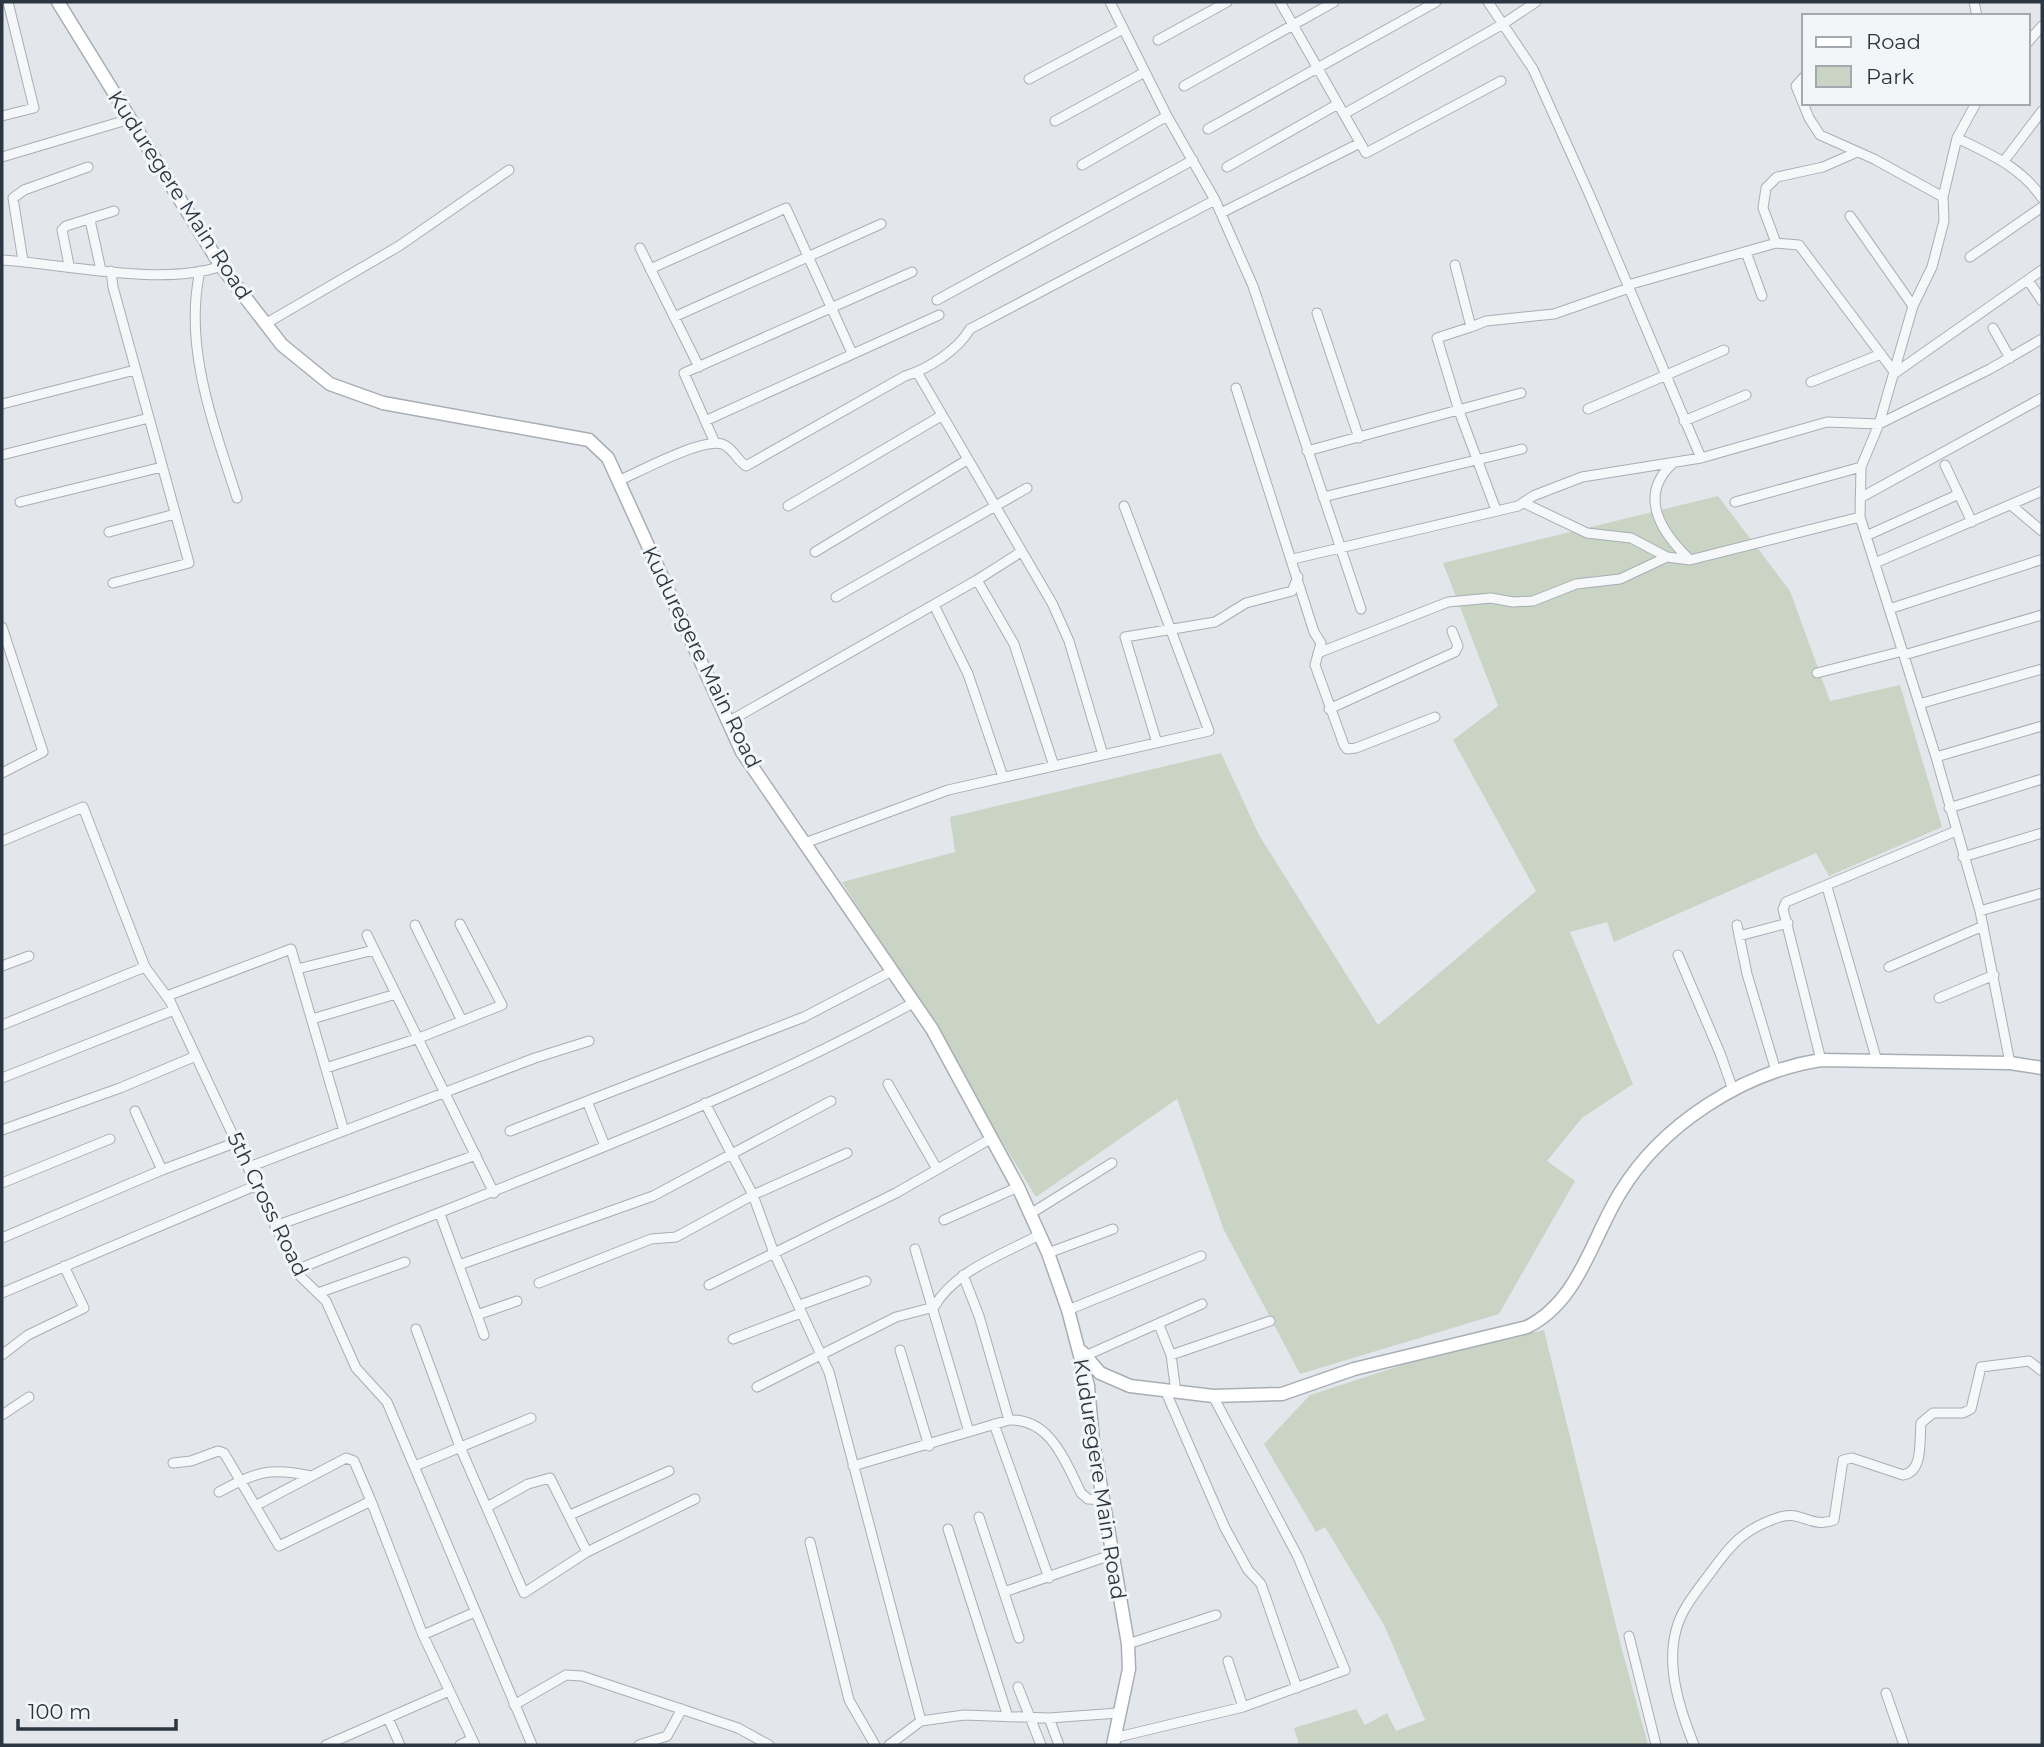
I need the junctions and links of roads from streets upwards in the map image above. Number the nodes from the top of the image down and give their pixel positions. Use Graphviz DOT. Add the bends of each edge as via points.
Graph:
graph roads {
  1 [pos="8,2"];
  2 [pos="58,2"];
  3 [pos="1110,2"];
  4 [pos="1227,2"];
  5 [pos="1280,2"];
  6 [pos="1334,2"];
  7 [pos="1436,2"];
  8 [pos="1488,2"];
  9 [pos="1536,2"];
  10 [pos="1503,24"];
  11 [pos="1293,25"];
  12 [pos="2042,26"];
  13 [pos="1123,29"];
  14 [pos="1158,40"];
  15 [pos="2030,40"];
  16 [pos="1318,68"];
  17 [pos="1145,72"];
  18 [pos="1029,79"];
  19 [pos="1802,79"];
  20 [pos="1502,81"];
  21 [pos="1184,86"];
  22 [pos="1802,100"];
  23 [pos="1338,104"];
  24 [pos="1804,105"];
  25 [pos="1975,105"];
  26 [pos="2042,111"];
  27 [pos="1344,114"];
  28 [pos="1167,116"];
  29 [pos="2,117"];
  30 [pos="130,118"];
  31 [pos="1055,121"];
  32 [pos="1208,129"];
  33 [pos="1957,138"];
  34 [pos="1360,143"];
  35 [pos="1855,153"];
  36 [pos="2,157"];
  37 [pos="1194,160"];
  38 [pos="2004,161"];
  39 [pos="1082,164"];
  40 [pos="88,167"];
  41 [pos="1227,167"];
  42 [pos="509,170"];
  43 [pos="1943,197"];
  44 [pos="2042,198"];
  45 [pos="1215,200"];
  46 [pos="2042,207"];
  47 [pos="114,211"];
  48 [pos="1221,213"];
  49 [pos="1850,216"];
  50 [pos="90,220"];
  51 [pos="881,224"];
  52 [pos="1776,243"];
  53 [pos="640,248"];
  54 [pos="1746,252"];
  55 [pos="808,257"];
  56 [pos="1970,257"];
  57 [pos="2,260"];
  58 [pos="23,261"];
  59 [pos="69,265"];
  60 [pos="1455,265"];
  61 [pos="221,266"];
  62 [pos="650,269"];
  63 [pos="101,270"];
  64 [pos="2042,270"];
  65 [pos="111,271"];
  66 [pos="200,271"];
  67 [pos="912,272"];
  68 [pos="2028,280"];
  69 [pos="1628,287"];
  70 [pos="1762,296"];
  71 [pos="937,300"];
  72 [pos="2042,301"];
  73 [pos="1913,306"];
  74 [pos="831,308"];
  75 [pos="1317,313"];
  76 [pos="939,315"];
  77 [pos="674,317"];
  78 [pos="265,324"];
  79 [pos="1471,327"];
  80 [pos="1993,328"];
  81 [pos="2042,339"];
  82 [pos="1724,349"];
  83 [pos="852,353"];
  84 [pos="1881,354"];
  85 [pos="2010,358"];
  86 [pos="699,367"];
  87 [pos="135,370"];
  88 [pos="917,372"];
  89 [pos="1895,373"];
  90 [pos="1665,376"];
  91 [pos="1811,382"];
  92 [pos="1236,388"];
  93 [pos="1521,393"];
  94 [pos="1746,395"];
  95 [pos="2042,398"];
  96 [pos="2,404"];
  97 [pos="1588,409"];
  98 [pos="1459,411"];
  99 [pos="941,416"];
  100 [pos="149,418"];
  101 [pos="705,421"];
  102 [pos="1684,421"];
  103 [pos="1879,424"];
  104 [pos="1359,438"];
  105 [pos="715,443"];
  106 [pos="1522,449"];
  107 [pos="1307,452"];
  108 [pos="2,455"];
  109 [pos="1700,458"];
  110 [pos="1476,459"];
  111 [pos="967,460"];
  112 [pos="1672,464"];
  113 [pos="1945,465"];
  114 [pos="162,467"];
  115 [pos="1861,467"];
  116 [pos="618,481"];
  117 [pos="1027,488"];
  118 [pos="2042,491"];
  119 [pos="1959,494"];
  120 [pos="1323,497"];
  121 [pos="237,498"];
  122 [pos="1860,498"];
  123 [pos="20,502"];
  124 [pos="1735,502"];
  125 [pos="1524,503"];
  126 [pos="2011,505"];
  127 [pos="788,506"];
  128 [pos="994,506"];
  129 [pos="1124,506"];
  130 [pos="1496,510"];
  131 [pos="175,514"];
  132 [pos="1860,517"];
  133 [pos="1972,522"];
  134 [pos="2042,531"];
  135 [pos="109,532"];
  136 [pos="1866,536"];
  137 [pos="1340,546"];
  138 [pos="815,551"];
  139 [pos="1021,552"];
  140 [pos="1667,558"];
  141 [pos="1293,559"];
  142 [pos="1690,560"];
  143 [pos="2040,560"];
  144 [pos="1875,563"];
  145 [pos="1298,577"];
  146 [pos="977,580"];
  147 [pos="113,583"];
  148 [pos="836,597"];
  149 [pos="934,605"];
  150 [pos="1889,608"];
  151 [pos="1361,609"];
  152 [pos="2042,615"];
  153 [pos="2,627"];
  154 [pos="1170,630"];
  155 [pos="1452,631"];
  156 [pos="1318,653"];
  157 [pos="1903,653"];
  158 [pos="2042,669"];
  159 [pos="1818,673"];
  160 [pos="1919,704"];
  161 [pos="1329,709"];
  162 [pos="1435,717"];
  163 [pos="728,722"];
  164 [pos="2042,726"];
  165 [pos="1157,743"];
  166 [pos="1103,755"];
  167 [pos="1936,757"];
  168 [pos="1054,766"];
  169 [pos="2,773"];
  170 [pos="1003,777"];
  171 [pos="2042,779"];
  172 [pos="1949,808"];
  173 [pos="1955,831"];
  174 [pos="2042,833"];
  175 [pos="2,841"];
  176 [pos="805,843"];
  177 [pos="1963,856"];
  178 [pos="1827,887"];
  179 [pos="2042,893"];
  180 [pos="1980,911"];
  181 [pos="1788,923"];
  182 [pos="460,924"];
  183 [pos="415,925"];
  184 [pos="1737,925"];
  185 [pos="1983,926"];
  186 [pos="367,934"];
  187 [pos="1739,936"];
  188 [pos="374,950"];
  189 [pos="1678,955"];
  190 [pos="29,956"];
  191 [pos="2,966"];
  192 [pos="145,967"];
  193 [pos="1889,967"];
  194 [pos="297,968"];
  195 [pos="892,971"];
  196 [pos="1994,975"];
  197 [pos="396,994"];
  198 [pos="167,996"];
  199 [pos="1939,998"];
  200 [pos="913,1003"];
  201 [pos="174,1010"];
  202 [pos="312,1019"];
  203 [pos="462,1021"];
  204 [pos="2,1025"];
  205 [pos="419,1038"];
  206 [pos="589,1041"];
  207 [pos="196,1056"];
  208 [pos="1821,1060"];
  209 [pos="1878,1061"];
  210 [pos="2010,1063"];
  211 [pos="326,1068"];
  212 [pos="2042,1068"];
  213 [pos="1776,1071"];
  214 [pos="2,1078"];
  215 [pos="888,1084"];
  216 [pos="1732,1090"];
  217 [pos="445,1093"];
  218 [pos="587,1101"];
  219 [pos="831,1101"];
  220 [pos="705,1102"];
  221 [pos="135,1111"];
  222 [pos="2,1130"];
  223 [pos="344,1131"];
  224 [pos="510,1131"];
  225 [pos="992,1138"];
  226 [pos="110,1139"];
  227 [pos="237,1142"];
  228 [pos="605,1146"];
  229 [pos="847,1153"];
  230 [pos="730,1154"];
  231 [pos="476,1155"];
  232 [pos="1112,1163"];
  233 [pos="248,1167"];
  234 [pos="937,1169"];
  235 [pos="162,1170"];
  236 [pos="2,1183"];
  237 [pos="257,1185"];
  238 [pos="1018,1186"];
  239 [pos="494,1193"];
  240 [pos="753,1195"];
  241 [pos="440,1214"];
  242 [pos="1030,1214"];
  243 [pos="944,1220"];
  244 [pos="275,1226"];
  245 [pos="1113,1229"];
  246 [pos="1039,1235"];
  247 [pos="2,1238"];
  248 [pos="915,1249"];
  249 [pos="774,1253"];
  250 [pos="1048,1253"];
  251 [pos="1200,1256"];
  252 [pos="405,1262"];
  253 [pos="459,1265"];
  254 [pos="64,1266"];
  255 [pos="296,1270"];
  256 [pos="963,1275"];
  257 [pos="866,1281"];
  258 [pos="539,1283"];
  259 [pos="709,1285"];
  260 [pos="2,1293"];
  261 [pos="318,1293"];
  262 [pos="517,1301"];
  263 [pos="1202,1304"];
  264 [pos="934,1307"];
  265 [pos="800,1309"];
  266 [pos="1068,1310"];
  267 [pos="477,1315"];
  268 [pos="1270,1321"];
  269 [pos="1159,1325"];
  270 [pos="416,1329"];
  271 [pos="484,1335"];
  272 [pos="733,1339"];
  273 [pos="900,1350"];
  274 [pos="821,1352"];
  275 [pos="1082,1352"];
  276 [pos="2,1355"];
  277 [pos="1171,1355"];
  278 [pos="2042,1371"];
  279 [pos="757,1387"];
  280 [pos="1170,1391"];
  281 [pos="1213,1396"];
  282 [pos="29,1397"];
  283 [pos="2,1415"];
  284 [pos="531,1418"];
  285 [pos="1009,1420"];
  286 [pos="994,1424"];
  287 [pos="970,1432"];
  288 [pos="929,1446"];
  289 [pos="460,1447"];
  290 [pos="173,1462"];
  291 [pos="415,1466"];
  292 [pos="853,1466"];
  293 [pos="669,1471"];
  294 [pos="311,1476"];
  295 [pos="240,1480"];
  296 [pos="219,1492"];
  297 [pos="695,1499"];
  298 [pos="1104,1500"];
  299 [pos="371,1501"];
  300 [pos="255,1506"];
  301 [pos="487,1507"];
  302 [pos="570,1514"];
  303 [pos="979,1517"];
  304 [pos="948,1529"];
  305 [pos="810,1542"];
  306 [pos="587,1552"];
  307 [pos="1111,1555"];
  308 [pos="1049,1578"];
  309 [pos="1004,1592"];
  310 [pos="475,1612"];
  311 [pos="1216,1615"];
  312 [pos="423,1635"];
  313 [pos="1629,1636"];
  314 [pos="1019,1638"];
  315 [pos="1128,1644"];
  316 [pos="1228,1661"];
  317 [pos="1018,1686"];
  318 [pos="1297,1688"];
  319 [pos="447,1692"];
  320 [pos="1886,1693"];
  321 [pos="514,1705"];
  322 [pos="1243,1707"];
  323 [pos="682,1709"];
  324 [pos="1118,1713"];
  325 [pos="1008,1717"];
  326 [pos="1029,1717"];
  327 [pos="387,1718"];
  328 [pos="1049,1718"];
  329 [pos="921,1721"];
  330 [pos="473,1742"];
  331 [pos="1113,1742"];
  332 [pos="326,1745"];
  333 [pos="400,1745"];
  334 [pos="460,1745"];
  335 [pos="532,1745"];
  336 [pos="639,1745"];
  337 [pos="769,1745"];
  338 [pos="875,1745"];
  339 [pos="889,1745"];
  340 [pos="1041,1745"];
  341 [pos="1059,1745"];
  342 [pos="1656,1745"];
  343 [pos="1694,1745"];
  344 [pos="1904,1745"];
  1 -- 29 [label="street" via="34,108"];
  2 -- 30 [label="street, Kuduregere Main Road"];
  3 -- 13 [label="street"];
  4 -- 14 [label="street"];
  5 -- 11 [label="street"];
  6 -- 11 [label="street"];
  7 -- 16 [label="street"];
  8 -- 10 [label="street"];
  9 -- 10 [label="street"];
  10 -- 27 [label="street"];
  10 -- 69 [label="street" via="1533,69"];
  11 -- 16 [label="street"];
  11 -- 21 [label="street"];
  12 -- 15 [label="street"];
  13 -- 17 [label="street"];
  13 -- 18 [label="street"];
  16 -- 23 [label="street"];
  16 -- 32 [label="street"];
  17 -- 28 [label="street"];
  17 -- 31 [label="street"];
  19 -- 22 [label="street" via="1796,86"];
  20 -- 34 [label="street" via="1366,153"];
  23 -- 27 [label="street"];
  23 -- 41 [label="street"];
  24 -- 35 [label="street" via="1815,129"];
  25 -- 33 [label="street"];
  26 -- 38 [label="street"];
  27 -- 34 [label="street"];
  28 -- 37 [label="street"];
  28 -- 39 [label="street"];
  30 -- 36 [label="street"];
  30 -- 61 [label="street, Kuduregere Main Road"];
  33 -- 38 [label="street"];
  33 -- 43 [label="street"];
  34 -- 48 [label="street"];
  35 -- 43 [label="street"];
  35 -- 52 [label="street" via="1823,167 1777,177 1766,188 1763,208"];
  37 -- 45 [label="street"];
  37 -- 71 [label="street"];
  38 -- 44 [label="street" via="2031,181"];
  40 -- 58 [label="street" via="13,198"];
  42 -- 78 [label="street" via="399,246"];
  43 -- 73 [label="street" via="1944,221 1932,267"];
  45 -- 48 [label="street"];
  45 -- 88 [label="street" via="970,329 963,341"];
  46 -- 56 [label="street"];
  47 -- 50 [label="street"];
  48 -- 107 [label="street" via="1253,286"];
  49 -- 73 [label="street"];
  50 -- 59 [label="street" via="62,230"];
  50 -- 63 [label="street"];
  51 -- 55 [label="street"];
  52 -- 54 [label="street"];
  52 -- 84 [label="street" via="1802,247"];
  53 -- 62 [label="street"];
  54 -- 69 [label="street"];
  54 -- 70 [label="street"];
  55 -- 62 [label="street" via="786,208"];
  55 -- 74 [label="street"];
  55 -- 77 [label="street"];
  57 -- 58 [label="street"];
  58 -- 59 [label="street"];
  59 -- 63 [label="street"];
  60 -- 79 [label="street"];
  61 -- 66 [label="street"];
  61 -- 78 [label="street, Kuduregere Main Road"];
  62 -- 77 [label="street"];
  63 -- 65 [label="street"];
  64 -- 68 [label="street"];
  65 -- 66 [label="street"];
  65 -- 87 [label="street"];
  66 -- 121 [label="street" via="195,295 197,353"];
  67 -- 74 [label="street"];
  68 -- 72 [label="street"];
  68 -- 89 [label="street"];
  69 -- 79 [label="street" via="1554,314 1486,321"];
  69 -- 90 [label="street"];
  73 -- 89 [label="street"];
  74 -- 83 [label="street"];
  74 -- 86 [label="street"];
  75 -- 104 [label="street"];
  76 -- 83 [label="street"];
  77 -- 86 [label="street"];
  78 -- 116 [label="street, Kuduregere Main Road" via="282,345 330,384 383,403 589,440 608,458"];
  79 -- 98 [label="street" via="1437,338"];
  80 -- 85 [label="street"];
  81 -- 85 [label="street"];
  82 -- 90 [label="street"];
  83 -- 101 [label="street"];
  84 -- 89 [label="street"];
  84 -- 91 [label="street"];
  85 -- 103 [label="street"];
  86 -- 101 [label="street" via="684,373"];
  87 -- 96 [label="street"];
  87 -- 100 [label="street"];
  88 -- 99 [label="street"];
  88 -- 105 [label="street" via="746,466 726,445"];
  89 -- 103 [label="street"];
  90 -- 97 [label="street"];
  90 -- 102 [label="street"];
  92 -- 141 [label="street"];
  93 -- 98 [label="street"];
  94 -- 102 [label="street"];
  95 -- 122 [label="street"];
  98 -- 104 [label="street"];
  98 -- 110 [label="street"];
  99 -- 111 [label="street"];
  99 -- 127 [label="street"];
  100 -- 108 [label="street"];
  100 -- 114 [label="street"];
  101 -- 105 [label="street"];
  102 -- 109 [label="street"];
  103 -- 109 [label="street" via="1827,422"];
  103 -- 115 [label="street"];
  104 -- 107 [label="street"];
  105 -- 116 [label="street"];
  106 -- 110 [label="street"];
  107 -- 120 [label="street"];
  109 -- 112 [label="street"];
  110 -- 120 [label="street"];
  110 -- 130 [label="street"];
  111 -- 128 [label="street"];
  111 -- 138 [label="street"];
  112 -- 125 [label="street" via="1582,477"];
  112 -- 142 [label="street" via="1658,479 1655,506 1667,533"];
  113 -- 119 [label="street"];
  114 -- 123 [label="street"];
  114 -- 131 [label="street"];
  115 -- 122 [label="street"];
  115 -- 124 [label="street"];
  116 -- 163 [label="street, Kuduregere Main Road"];
  117 -- 128 [label="street"];
  118 -- 126 [label="street"];
  119 -- 133 [label="street"];
  119 -- 136 [label="street"];
  120 -- 137 [label="street"];
  122 -- 132 [label="street"];
  125 -- 130 [label="street"];
  125 -- 140 [label="street" via="1587,533 1631,538"];
  126 -- 133 [label="street"];
  126 -- 134 [label="street"];
  128 -- 139 [label="street"];
  128 -- 148 [label="street"];
  129 -- 154 [label="street"];
  130 -- 137 [label="street"];
  131 -- 135 [label="street"];
  131 -- 147 [label="street" via="189,563"];
  132 -- 136 [label="street"];
  132 -- 142 [label="street"];
  133 -- 144 [label="street"];
  136 -- 144 [label="street"];
  137 -- 141 [label="street"];
  137 -- 151 [label="street"];
  139 -- 146 [label="street"];
  139 -- 166 [label="street" via="1069,641"];
  140 -- 142 [label="street"];
  140 -- 156 [label="street" via="1620,579 1567,586 1533,601 1448,602"];
  141 -- 145 [label="street"];
  143 -- 150 [label="street"];
  144 -- 150 [label="street"];
  145 -- 154 [label="street" via="1292,591 1246,603 1215,622"];
  145 -- 156 [label="street" via="1321,643"];
  146 -- 149 [label="street"];
  146 -- 168 [label="street" via="1014,644"];
  149 -- 163 [label="street"];
  149 -- 170 [label="street" via="968,674"];
  150 -- 157 [label="street"];
  152 -- 157 [label="street"];
  153 -- 169 [label="street" via="43,752"];
  154 -- 165 [label="street" via="1125,637"];
  154 -- 165 [label="street" via="1209,731"];
  155 -- 161 [label="street" via="1458,646 1455,652"];
  156 -- 161 [label="street" via="1315,665"];
  157 -- 159 [label="street"];
  157 -- 160 [label="street"];
  158 -- 160 [label="street"];
  160 -- 167 [label="street"];
  161 -- 162 [label="street" via="1343,745 1351,750"];
  163 -- 176 [label="street, Kuduregere Main Road" via="742,752"];
  164 -- 167 [label="street"];
  165 -- 166 [label="street"];
  166 -- 168 [label="street"];
  167 -- 172 [label="street"];
  168 -- 170 [label="street"];
  170 -- 176 [label="street" via="948,789"];
  171 -- 172 [label="street"];
  172 -- 173 [label="street"];
  173 -- 177 [label="street"];
  173 -- 178 [label="street"];
  174 -- 177 [label="street"];
  175 -- 192 [label="street, 5th Cross Road" via="83,807"];
  176 -- 195 [label="street, Kuduregere Main Road"];
  177 -- 180 [label="street"];
  178 -- 181 [label="street" via="1786,902 1783,909"];
  178 -- 209 [label="street"];
  179 -- 180 [label="street"];
  180 -- 185 [label="street"];
  181 -- 187 [label="street"];
  181 -- 208 [label="street"];
  182 -- 203 [label="street" via="502,1005"];
  183 -- 203 [label="street"];
  184 -- 187 [label="street"];
  185 -- 193 [label="street"];
  185 -- 196 [label="street"];
  186 -- 188 [label="street"];
  187 -- 213 [label="street"];
  188 -- 194 [label="street"];
  188 -- 197 [label="street"];
  189 -- 216 [label="street"];
  190 -- 191 [label="street"];
  192 -- 198 [label="street, 5th Cross Road"];
  192 -- 204 [label="street"];
  194 -- 198 [label="street" via="291,949"];
  194 -- 202 [label="street"];
  195 -- 200 [label="street, Kuduregere Main Road"];
  195 -- 218 [label="street" via="804,1017"];
  196 -- 199 [label="street"];
  196 -- 210 [label="street"];
  197 -- 202 [label="street"];
  197 -- 205 [label="street"];
  198 -- 201 [label="street, 5th Cross Road"];
  200 -- 220 [label="street" via="832,1047"];
  200 -- 225 [label="street, Kuduregere Main Road"];
  201 -- 207 [label="street, 5th Cross Road"];
  201 -- 214 [label="street"];
  202 -- 211 [label="street"];
  203 -- 205 [label="street"];
  205 -- 211 [label="street"];
  205 -- 217 [label="street"];
  206 -- 217 [label="street"];
  207 -- 222 [label="street"];
  207 -- 227 [label="street, 5th Cross Road"];
  208 -- 209 [label="street"];
  208 -- 213 [label="street"];
  209 -- 210 [label="street"];
  210 -- 212 [label="street"];
  211 -- 223 [label="street"];
  213 -- 216 [label="street"];
  215 -- 234 [label="street"];
  216 -- 281 [label="street" via="1667,1136 1620,1191 1568,1293 1549,1316 1527,1327 1354,1369 1282,1394"];
  217 -- 223 [label="street"];
  217 -- 231 [label="street"];
  218 -- 224 [label="street"];
  218 -- 228 [label="street"];
  219 -- 230 [label="street"];
  220 -- 228 [label="street"];
  220 -- 230 [label="street"];
  221 -- 235 [label="street"];
  223 -- 233 [label="street"];
  225 -- 234 [label="street"];
  225 -- 238 [label="street, Kuduregere Main Road"];
  226 -- 236 [label="street"];
  227 -- 233 [label="street, 5th Cross Road"];
  227 -- 235 [label="street"];
  228 -- 239 [label="street"];
  229 -- 240 [label="street"];
  230 -- 240 [label="street"];
  230 -- 253 [label="street" via="653,1196"];
  231 -- 239 [label="street"];
  231 -- 244 [label="street"];
  232 -- 242 [label="street"];
  233 -- 237 [label="street, 5th Cross Road"];
  234 -- 249 [label="street"];
  235 -- 247 [label="street"];
  237 -- 244 [label="street, 5th Cross Road"];
  237 -- 254 [label="street"];
  238 -- 242 [label="street, Kuduregere Main Road"];
  238 -- 243 [label="street"];
  239 -- 241 [label="street"];
  240 -- 249 [label="street"];
  240 -- 258 [label="street" via="676,1237 651,1239"];
  241 -- 253 [label="street"];
  241 -- 255 [label="street"];
  242 -- 246 [label="street, Kuduregere Main Road"];
  244 -- 255 [label="street, 5th Cross Road"];
  245 -- 250 [label="street"];
  246 -- 250 [label="street, Kuduregere Main Road"];
  246 -- 256 [label="street"];
  248 -- 264 [label="street"];
  249 -- 259 [label="street"];
  249 -- 265 [label="street"];
  250 -- 266 [label="street, Kuduregere Main Road"];
  251 -- 266 [label="street"];
  252 -- 261 [label="street"];
  253 -- 267 [label="street"];
  254 -- 260 [label="street"];
  254 -- 276 [label="street" via="84,1308 29,1335"];
  255 -- 261 [label="street, 5th Cross Road"];
  256 -- 264 [label="street" via="941,1294"];
  256 -- 285 [label="street"];
  257 -- 265 [label="street"];
  261 -- 291 [label="street, 5th Cross Road" via="326,1301 356,1368 387,1402"];
  262 -- 267 [label="street"];
  263 -- 269 [label="street"];
  264 -- 274 [label="street" via="896,1317"];
  264 -- 287 [label="street"];
  265 -- 272 [label="street"];
  265 -- 274 [label="street"];
  266 -- 275 [label="street, Kuduregere Main Road"];
  267 -- 271 [label="street"];
  268 -- 277 [label="street"];
  269 -- 275 [label="street"];
  269 -- 277 [label="street"];
  270 -- 289 [label="street"];
  273 -- 288 [label="street"];
  274 -- 279 [label="street"];
  274 -- 292 [label="street"];
  275 -- 280 [label="street" via="1100,1373 1130,1386"];
  275 -- 298 [label="street, Kuduregere Main Road"];
  277 -- 280 [label="street"];
  278 -- 343 [label="street" via="2029,1362 1981,1367 1971,1409 1933,1413 1921,1423 1917,1468 1912,1474 1852,1458 1843,1460 1834,1520 1811,1524 1797,1514 1788,1515 1734,1541 1678,1623 1673,1683"];
  280 -- 281 [label="street"];
  280 -- 318 [label="street" via="1225,1528 1261,1584"];
  281 -- 318 [label="street" via="1298,1557 1345,1670"];
  282 -- 283 [label="street"];
  284 -- 289 [label="street"];
  285 -- 286 [label="street"];
  285 -- 298 [label="street" via="1025,1419 1046,1432 1082,1493 1088,1499"];
  286 -- 287 [label="street"];
  286 -- 308 [label="street"];
  287 -- 288 [label="street"];
  288 -- 292 [label="street"];
  289 -- 291 [label="street"];
  289 -- 301 [label="street"];
  290 -- 295 [label="street" via="218,1451"];
  291 -- 310 [label="street, 5th Cross Road"];
  292 -- 329 [label="street"];
  293 -- 302 [label="street"];
  294 -- 295 [label="street" via="279,1469"];
  294 -- 299 [label="street" via="341,1459 354,1461"];
  294 -- 300 [label="street"];
  295 -- 296 [label="street"];
  295 -- 300 [label="street"];
  297 -- 306 [label="street"];
  298 -- 307 [label="street, Kuduregere Main Road"];
  299 -- 300 [label="street" via="279,1546"];
  299 -- 312 [label="street"];
  301 -- 302 [label="street" via="528,1484 550,1478"];
  301 -- 306 [label="street" via="524,1593"];
  302 -- 306 [label="street"];
  303 -- 309 [label="street"];
  304 -- 325 [label="street"];
  305 -- 338 [label="street" via="849,1700"];
  307 -- 308 [label="street"];
  307 -- 315 [label="street, Kuduregere Main Road"];
  308 -- 309 [label="street"];
  309 -- 314 [label="street"];
  310 -- 312 [label="street"];
  310 -- 321 [label="street, 5th Cross Road"];
  311 -- 315 [label="street"];
  312 -- 319 [label="street"];
  313 -- 342 [label="street"];
  315 -- 324 [label="street, Kuduregere Main Road" via="1129,1669"];
  316 -- 322 [label="street"];
  317 -- 326 [label="street"];
  318 -- 322 [label="street"];
  319 -- 327 [label="street"];
  319 -- 330 [label="street"];
  320 -- 344 [label="street"];
  321 -- 323 [label="street" via="566,1675 582,1676"];
  321 -- 335 [label="street, 5th Cross Road"];
  322 -- 331 [label="street"];
  323 -- 336 [label="street" via="667,1736"];
  323 -- 337 [label="street" via="738,1728"];
  324 -- 328 [label="street"];
  324 -- 331 [label="street, Kuduregere Main Road"];
  325 -- 326 [label="street"];
  325 -- 329 [label="street" via="964,1715"];
  326 -- 328 [label="street"];
  326 -- 340 [label="street"];
  327 -- 332 [label="street"];
  327 -- 333 [label="street"];
  328 -- 341 [label="street"];
  329 -- 339 [label="street"];
  330 -- 334 [label="street"];
}
